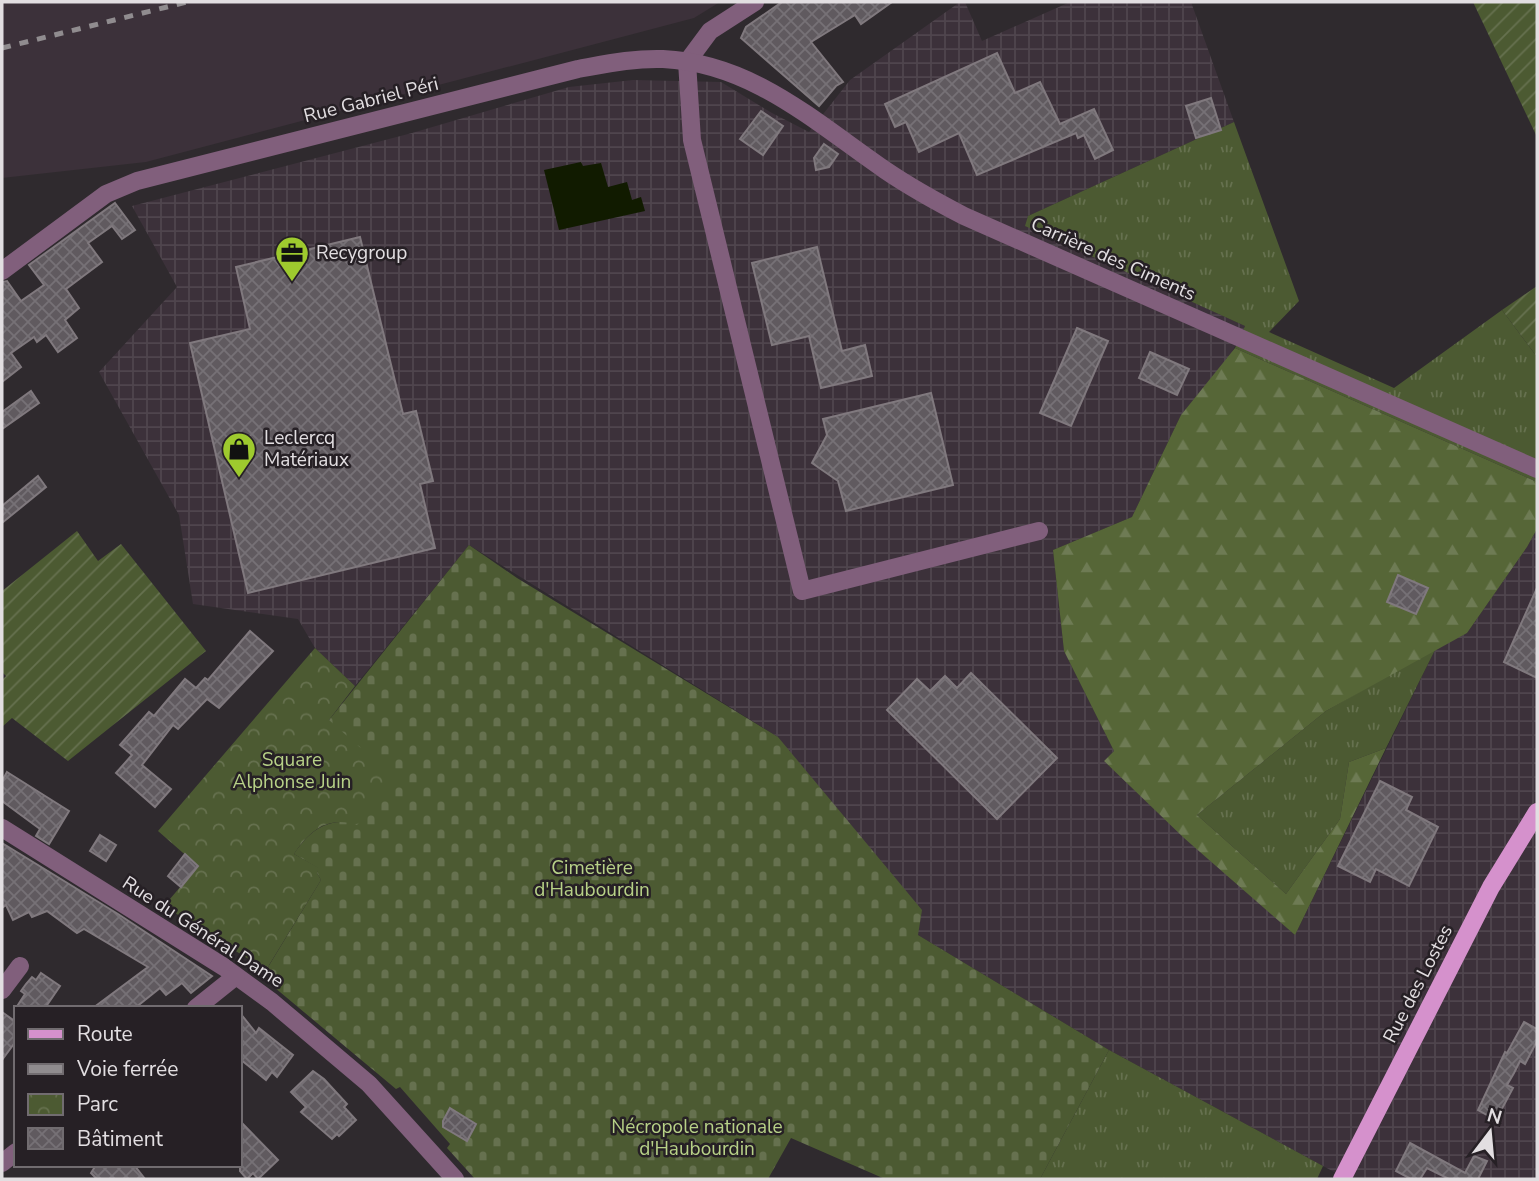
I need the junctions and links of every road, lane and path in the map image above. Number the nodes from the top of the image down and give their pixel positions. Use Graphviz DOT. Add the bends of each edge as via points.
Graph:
graph roads {
  1 [pos="755,2"];
  2 [pos="687,62"];
  3 [pos="2,271"];
  4 [pos="1537,469"];
  5 [pos="1039,531"];
  6 [pos="1537,811"];
  7 [pos="2,828"];
  8 [pos="20,966"];
  9 [pos="236,976"];
  10 [pos="2,990"];
  11 [pos="198,1006"];
  12 [pos="455,1179"];
  13 [pos="1342,1179"];
  1 -- 2 [label="street" via="710,31"];
  2 -- 3 [label="street, Rue Gabriel Péri" via="639,60 578,69 137,181 106,194"];
  2 -- 4 [label="street, Carrière des Ciments" via="724,70 772,91 895,176 964,216"];
  2 -- 5 [label="street" via="692,141 803,591"];
  6 -- 13 [label="main road, Rue des Lostes" via="1491,887"];
  7 -- 9 [label="street, Rue du Général Dame"];
  8 -- 10 [label="street"];
  9 -- 11 [label="street"];
  9 -- 12 [label="street, Rue du Général Dame" via="358,1074"];
}
